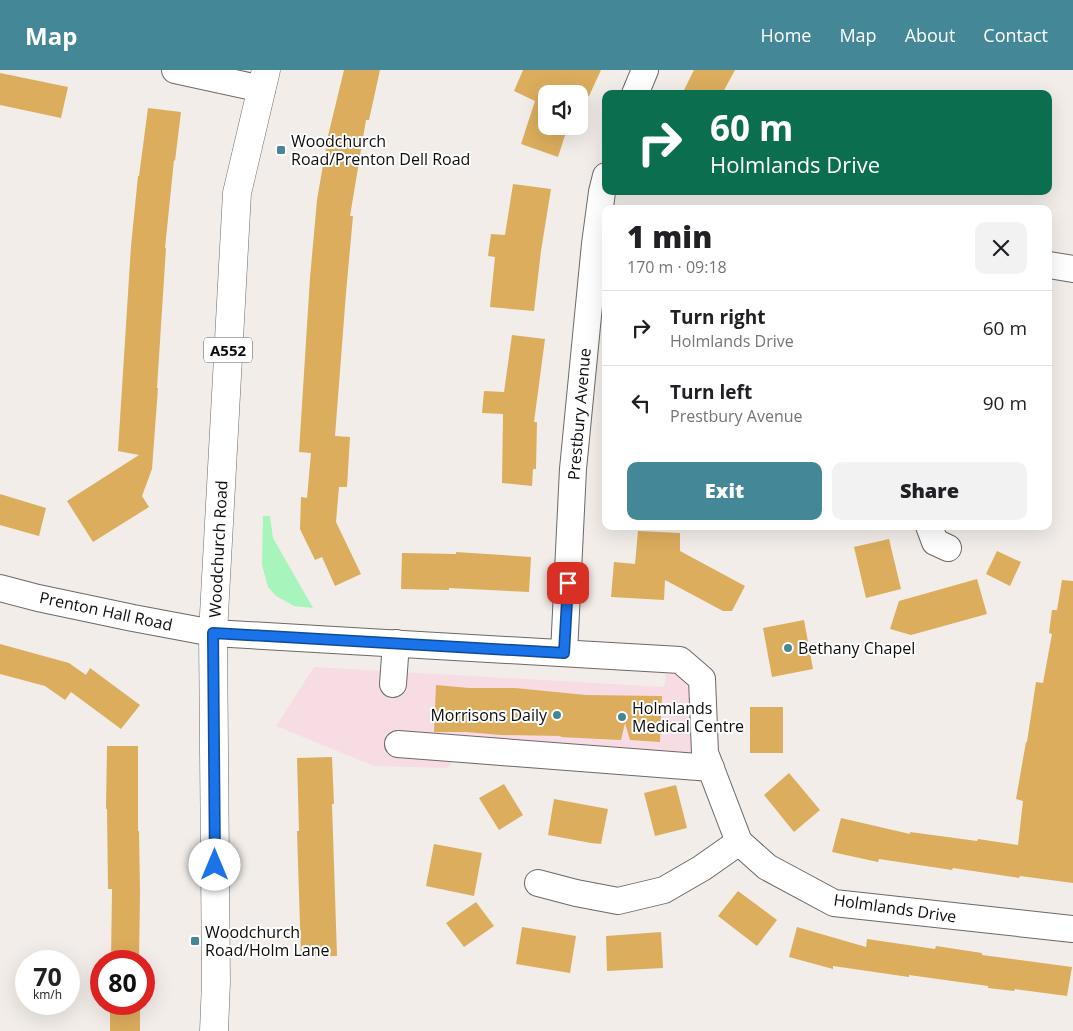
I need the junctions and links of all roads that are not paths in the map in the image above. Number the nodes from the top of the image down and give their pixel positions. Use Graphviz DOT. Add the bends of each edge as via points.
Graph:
graph roads {
  1 [pos="175,70"];
  2 [pos="645,70"];
  3 [pos="264,80"];
  4 [pos="637,90"];
  5 [pos="602,227"];
  6 [pos="1052,266"];
  7 [pos="1073,269"];
  8 [pos="0,588"];
  9 [pos="213,633"];
  10 [pos="396,643"];
  11 [pos="564,653"];
  12 [pos="394,684"];
  13 [pos="398,744"];
  14 [pos="711,768"];
  15 [pos="739,842"];
  16 [pos="533,884"];
  17 [pos="1073,930"];
  18 [pos="214,1031"];
  1 -- 3 [label="street"];
  2 -- 4 [label="street"];
  3 -- 9 [label="highway, Woodchurch Road / A552" via="237,193"];
  5 -- 11 [label="street, Prestbury Avenue" via="595,244 573,469"];
  6 -- 7 [label="street"];
  8 -- 9 [label="street, Prenton Hall Road"];
  9 -- 10 [label="street, Holmlands Drive"];
  9 -- 18 [label="highway, Woodchurch Road / A552"];
  10 -- 11 [label="street, Holmlands Drive"];
  10 -- 12 [label="street"];
  11 -- 14 [label="street, Holmlands Drive" via="680,660 702,680 705,753"];
  13 -- 14 [label="street"];
  14 -- 15 [label="street, Holmlands Drive"];
  15 -- 16 [label="street" via="664,890 618,901"];
  15 -- 17 [label="street, Holmlands Drive" via="767,867 834,903"];
}
